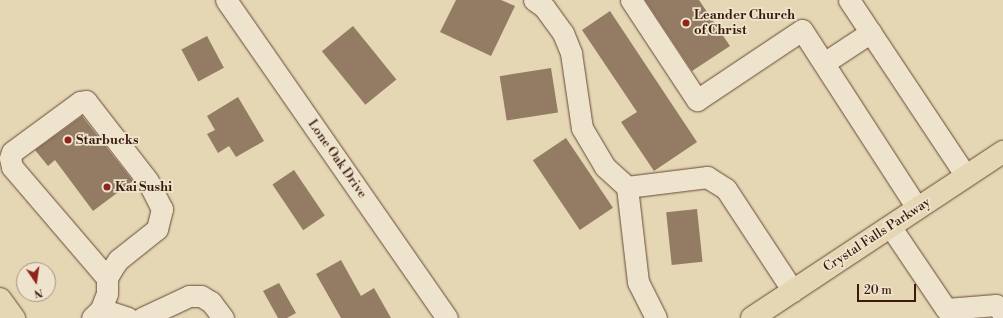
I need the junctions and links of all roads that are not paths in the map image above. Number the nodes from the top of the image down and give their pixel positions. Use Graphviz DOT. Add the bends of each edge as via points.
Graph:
graph roads {
  1 [pos="226,0"];
  2 [pos="534,0"];
  3 [pos="631,0"];
  4 [pos="849,0"];
  5 [pos="871,32"];
  6 [pos="824,63"];
  7 [pos="1001,158"];
  8 [pos="8,162"];
  9 [pos="966,176"];
  10 [pos="627,187"];
  11 [pos="917,208"];
  12 [pos="890,226"];
  13 [pos="107,278"];
  14 [pos="793,291"];
  15 [pos="0,300"];
  16 [pos="939,313"];
  17 [pos="1003,313"];
  18 [pos="97,314"];
  19 [pos="14,318"];
  20 [pos="128,318"];
  21 [pos="142,318"];
  22 [pos="223,318"];
  23 [pos="447,318"];
  24 [pos="656,318"];
  25 [pos="752,318"];
  1 -- 23 [label="street, Lone Oak Drive"];
  2 -- 10 [label="street" via="544,7 563,33 571,53 582,128 605,167"];
  3 -- 6 [label="street" via="697,100 802,30"];
  4 -- 5 [label="street"];
  5 -- 6 [label="street"];
  5 -- 9 [label="street"];
  6 -- 11 [label="street"];
  7 -- 9 [label="main road, Crystal Falls Parkway"];
  8 -- 13 [label="street"];
  8 -- 13 [label="street" via="80,102 86,101 148,181 162,209 157,229 118,260"];
  9 -- 11 [label="main road, Crystal Falls Parkway"];
  10 -- 14 [label="street" via="707,177 726,189"];
  10 -- 24 [label="street" via="638,282"];
  11 -- 12 [label="main road, Crystal Falls Parkway"];
  12 -- 14 [label="main road, Crystal Falls Parkway"];
  12 -- 16 [label="street"];
  13 -- 18 [label="street" via="107,293"];
  14 -- 25 [label="main road, Crystal Falls Parkway"];
  15 -- 19 [label="main road"];
  16 -- 17 [label="street" via="996,305"];
  18 -- 20 [label="street"];
  21 -- 22 [label="street" via="189,296 201,296 211,302"];
}
